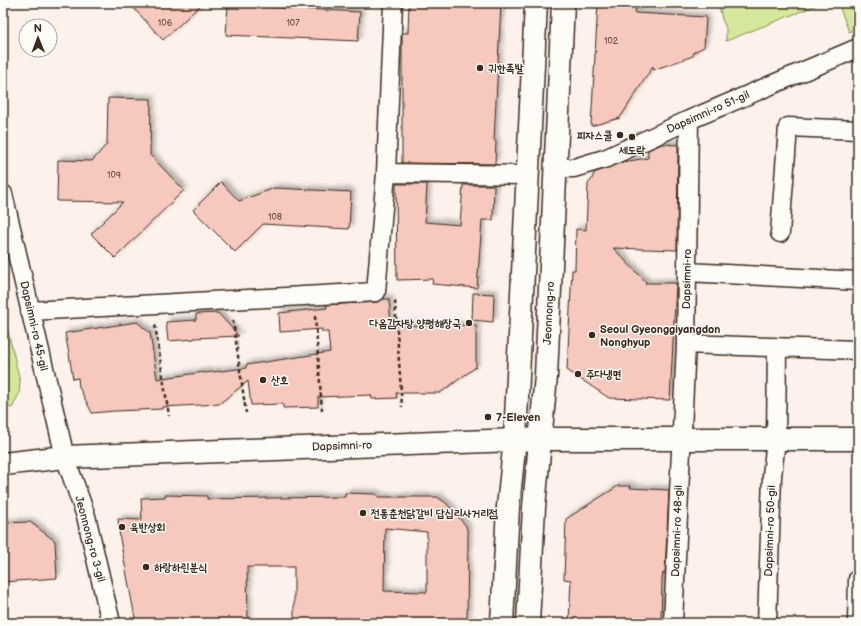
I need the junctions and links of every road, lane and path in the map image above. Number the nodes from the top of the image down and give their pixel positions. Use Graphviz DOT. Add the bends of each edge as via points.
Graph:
graph roads {
  1 [pos="393,3"];
  2 [pos="536,3"];
  3 [pos="563,3"];
  4 [pos="858,48"];
  5 [pos="689,120"];
  6 [pos="858,130"];
  7 [pos="556,168"];
  8 [pos="386,173"];
  9 [pos="529,175"];
  10 [pos="3,194"];
  11 [pos="780,233"];
  12 [pos="687,272"];
  13 [pos="858,281"];
  14 [pos="376,292"];
  15 [pos="313,295"];
  16 [pos="230,300"];
  17 [pos="152,304"];
  18 [pos="30,311"];
  19 [pos="686,344"];
  20 [pos="777,348"];
  21 [pos="858,350"];
  22 [pos="402,407"];
  23 [pos="322,410"];
  24 [pos="246,413"];
  25 [pos="168,416"];
  26 [pos="540,438"];
  27 [pos="515,439"];
  28 [pos="681,439"];
  29 [pos="776,439"];
  30 [pos="858,439"];
  31 [pos="64,457"];
  32 [pos="3,464"];
  33 [pos="858,579"];
  34 [pos="111,623"];
  35 [pos="502,623"];
  36 [pos="528,623"];
  37 [pos="673,623"];
  38 [pos="767,623"];
  39 [pos="857,623"];
  1 -- 8 [label="street"];
  2 -- 9 [label="main road"];
  3 -- 7 [label="main road, Jeonnong-ro"];
  4 -- 5 [label="street, Dapsimni-ro 51-gil"];
  5 -- 7 [label="street, Dapsimni-ro 51-gil" via="607,158 574,168"];
  5 -- 12 [label="street, Dapsimni-ro"];
  6 -- 11 [label="street" via="788,127"];
  7 -- 26 [label="main road, Jeonnong-ro" via="546,376"];
  8 -- 9 [label="street"];
  8 -- 14 [label="street"];
  9 -- 27 [label="main road"];
  10 -- 18 [label="street, Dapsimni-ro 45-gil"];
  12 -- 13 [label="street"];
  12 -- 19 [label="street, Dapsimni-ro"];
  14 -- 15 [label="street"];
  14 -- 22 [label="path" via="394,292"];
  15 -- 16 [label="street"];
  15 -- 23 [label="path"];
  16 -- 17 [label="street"];
  16 -- 24 [label="path"];
  17 -- 18 [label="street"];
  17 -- 25 [label="path"];
  18 -- 31 [label="street, Dapsimni-ro 45-gil"];
  19 -- 20 [label="street"];
  19 -- 28 [label="street, Dapsimni-ro"];
  20 -- 21 [label="street"];
  20 -- 29 [label="street, Dapsimni-ro 50-gil"];
  26 -- 27 [label="main road, Dapsimni-ro"];
  26 -- 28 [label="main road, Dapsimni-ro"];
  26 -- 36 [label="main road, Jeonnong-ro"];
  27 -- 31 [label="main road, Dapsimni-ro"];
  27 -- 35 [label="main road" via="508,507"];
  28 -- 29 [label="main road, Dapsimni-ro"];
  28 -- 37 [label="street, Dapsimni-ro 48-gil"];
  29 -- 30 [label="main road, Dapsimni-ro"];
  29 -- 38 [label="street, Dapsimni-ro 50-gil" via="772,476"];
  31 -- 32 [label="main road, Dapsimni-ro"];
  31 -- 34 [label="street, Jeonnong-ro 3-gil" via="86,516"];
  33 -- 39 [label="street"];
}
